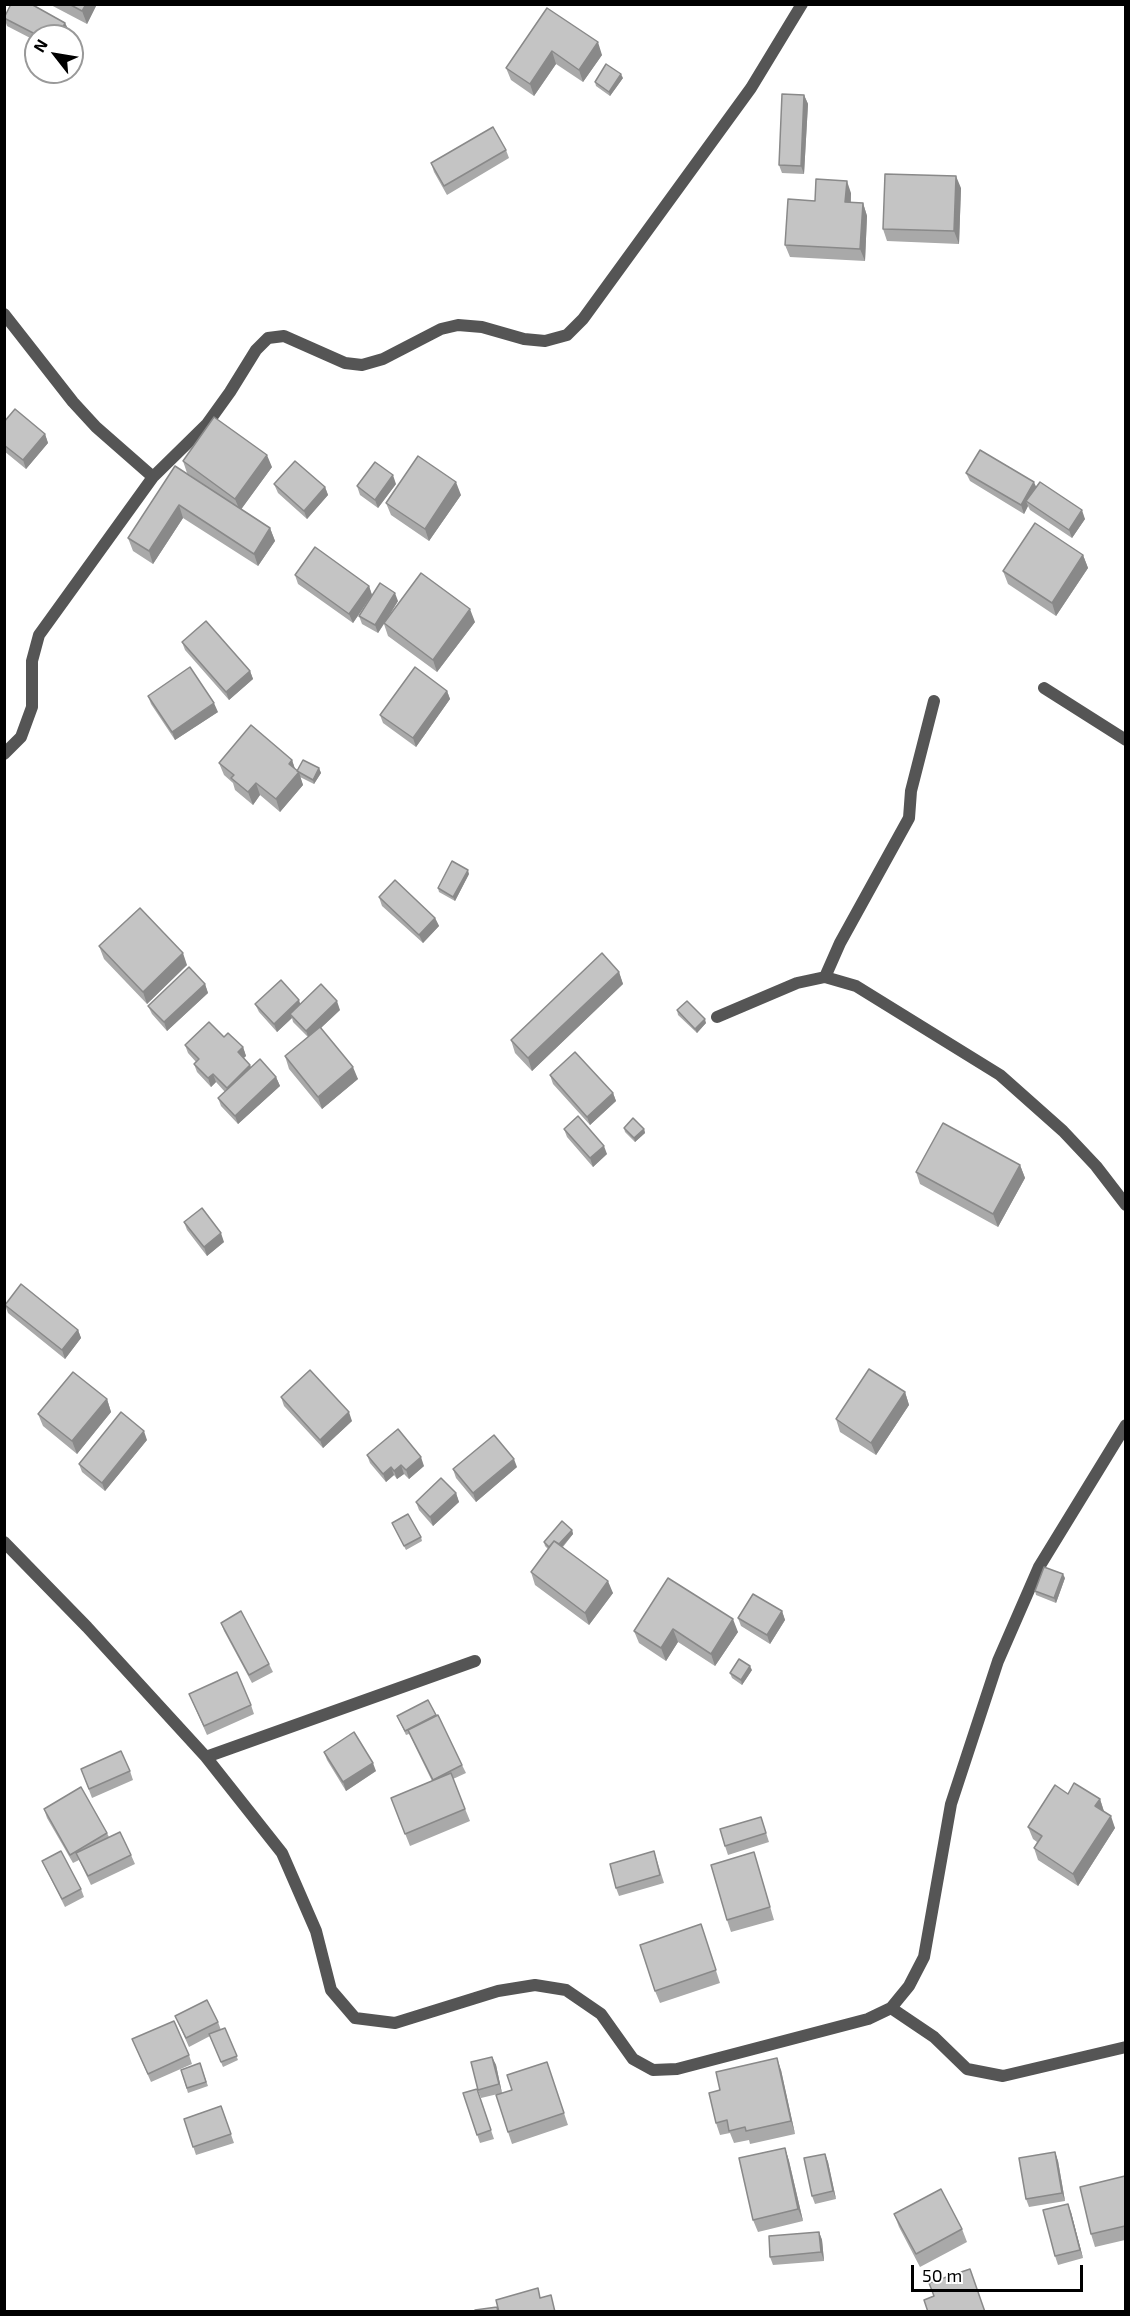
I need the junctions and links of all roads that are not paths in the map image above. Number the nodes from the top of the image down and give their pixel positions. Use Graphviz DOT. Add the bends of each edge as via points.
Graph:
graph roads {
  1 [pos="802,4"];
  2 [pos="4,314"];
  3 [pos="153,477"];
  4 [pos="1044,688"];
  5 [pos="934,701"];
  6 [pos="1125,740"];
  7 [pos="4,754"];
  8 [pos="825,977"];
  9 [pos="717,1017"];
  10 [pos="1125,1205"];
  11 [pos="1125,1425"];
  12 [pos="4,1542"];
  13 [pos="476,1661"];
  14 [pos="206,1757"];
  15 [pos="891,2008"];
  16 [pos="1125,2047"];
  1 -- 3 [label="street" via="752,88 583,319 567,335 545,341 458,325 362,365 345,363 284,336 268,338 255,350 207,424"];
  2 -- 3 [label="street" via="73,402"];
  3 -- 7 [label="street" via="39,635 32,661 32,707 21,737"];
  4 -- 6 [label="street"];
  5 -- 8 [label="street" via="911,791 909,818"];
  8 -- 9 [label="street" via="797,983"];
  8 -- 10 [label="street" via="856,986 1000,1075 1063,1131"];
  11 -- 15 [label="street" via="1039,1568 998,1661 951,1804 924,1957 909,1986"];
  12 -- 14 [label="street"];
  13 -- 14 [label="street"];
  14 -- 15 [label="street" via="282,1854 316,1931 332,1990 355,2018 394,2023 498,1991 535,1985 566,1990 601,2014 633,2060 653,2070 677,2069 868,2019"];
  15 -- 16 [label="street" via="934,2037 967,2069 1003,2076"];
}
